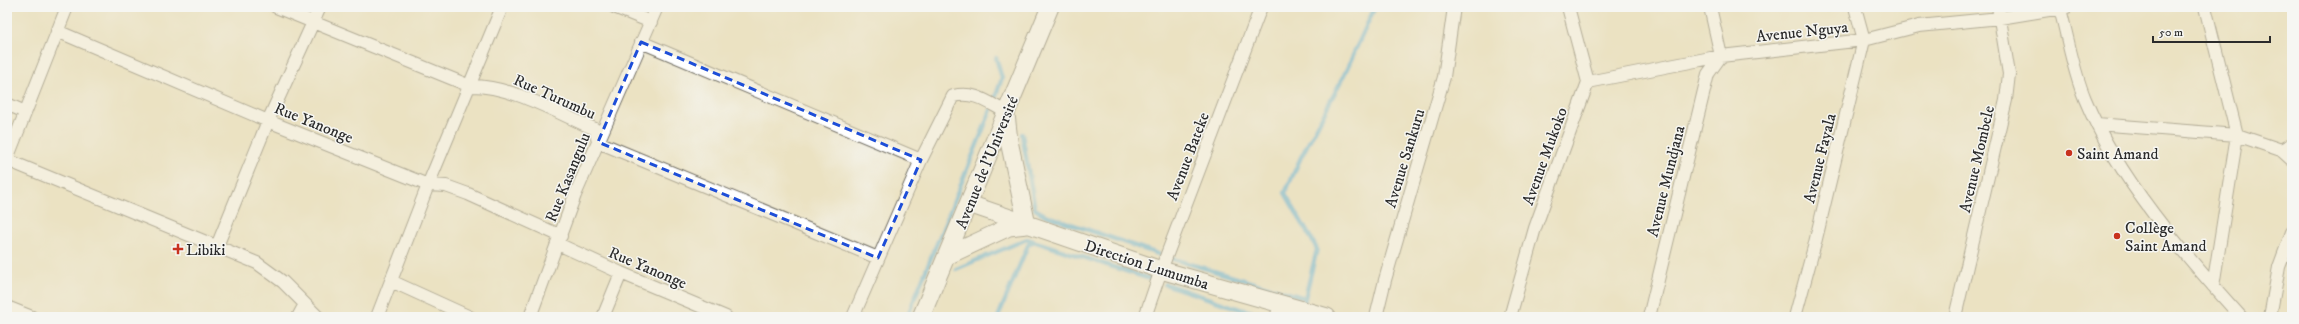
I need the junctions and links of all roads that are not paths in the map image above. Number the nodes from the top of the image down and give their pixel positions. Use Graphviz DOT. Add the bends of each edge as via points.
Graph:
graph roads {
  1 [pos="67,7"];
  2 [pos="276,7"];
  3 [pos="320,7"];
  4 [pos="502,7"];
  5 [pos="614,7"];
  6 [pos="657,7"];
  7 [pos="1050,7"];
  8 [pos="1261,7"];
  9 [pos="1454,7"];
  10 [pos="1568,7"];
  11 [pos="1710,7"];
  12 [pos="1855,7"];
  13 [pos="2205,7"];
  14 [pos="2064,8"];
  15 [pos="1999,12"];
  16 [pos="651,22"];
  17 [pos="314,23"];
  18 [pos="57,31"];
  19 [pos="1864,40"];
  20 [pos="641,42"];
  21 [pos="1721,56"];
  22 [pos="1588,82"];
  23 [pos="470,86"];
  24 [pos="7,104"];
  25 [pos="25,112"];
  26 [pos="1006,112"];
  27 [pos="268,121"];
  28 [pos="2097,124"];
  29 [pos="2237,135"];
  30 [pos="598,142"];
  31 [pos="2292,144"];
  32 [pos="2281,150"];
  33 [pos="7,160"];
  34 [pos="921,160"];
  35 [pos="2292,160"];
  36 [pos="428,185"];
  37 [pos="969,204"];
  38 [pos="1027,225"];
  39 [pos="2292,232"];
  40 [pos="560,240"];
  41 [pos="217,246"];
  42 [pos="947,256"];
  43 [pos="878,258"];
  44 [pos="1161,270"];
  45 [pos="621,274"];
  46 [pos="391,281"];
  47 [pos="2213,286"];
  48 [pos="305,304"];
  49 [pos="7,307"];
  50 [pos="1282,309"];
  51 [pos="32,317"];
  52 [pos="298,317"];
  53 [pos="318,317"];
  54 [pos="377,317"];
  55 [pos="470,317"];
  56 [pos="530,317"];
  57 [pos="603,317"];
  58 [pos="726,317"];
  59 [pos="853,317"];
  60 [pos="921,317"];
  61 [pos="1145,317"];
  62 [pos="1327,317"];
  63 [pos="1376,317"];
  64 [pos="1510,317"];
  65 [pos="1648,317"];
  66 [pos="1795,317"];
  67 [pos="1955,317"];
  68 [pos="2241,317"];
  69 [pos="2270,317"];
  1 -- 18 [label="street"];
  2 -- 17 [label="street, Rue Turumbu"];
  3 -- 17 [label="street"];
  4 -- 23 [label="street"];
  5 -- 16 [label="street"];
  6 -- 16 [label="street, Rue Kasangulu"];
  7 -- 26 [label="main road, Avenue de l’Université"];
  8 -- 44 [label="street, Avenue Bateke"];
  9 -- 63 [label="street, Avenue Sankuru" via="1444,77 1384,280"];
  10 -- 22 [label="street"];
  11 -- 21 [label="street"];
  12 -- 19 [label="street, Avenue Fayala"];
  13 -- 29 [label="street"];
  14 -- 15 [label="street, Avenue Nguya"];
  14 -- 28 [label="street" via="2084,98"];
  15 -- 19 [label="street, Avenue Nguya" via="1919,26"];
  15 -- 67 [label="street, Avenue Mombele" via="2009,74 2006,100"];
  16 -- 20 [label="street, Rue Kasangulu"];
  17 -- 23 [label="street, Rue Turumbu"];
  17 -- 27 [label="street"];
  18 -- 25 [label="street"];
  18 -- 27 [label="street, Rue Yanonge"];
  19 -- 21 [label="street, Avenue Nguya"];
  19 -- 66 [label="street, Avenue Fayala"];
  20 -- 30 [label="street, Rue Kasangulu"];
  20 -- 34 [label="street"];
  21 -- 22 [label="street, Avenue Nguya"];
  21 -- 65 [label="street, Avenue Mundjana" via="1708,74"];
  22 -- 64 [label="street, Avenue Mukoko" via="1535,228"];
  23 -- 30 [label="street, Rue Turumbu" via="487,86 507,91 595,129"];
  23 -- 36 [label="street"];
  24 -- 25 [label="street"];
  25 -- 33 [label="street"];
  26 -- 34 [label="street" via="980,97 966,93 953,96"];
  26 -- 37 [label="main road, Avenue de l’Université"];
  26 -- 38 [label="main road" via="1009,141"];
  27 -- 36 [label="street, Rue Yanonge"];
  27 -- 41 [label="street"];
  28 -- 29 [label="street"];
  28 -- 47 [label="street" via="2136,190"];
  29 -- 32 [label="street"];
  29 -- 47 [label="street"];
  30 -- 40 [label="street, Rue Kasangulu" via="575,195"];
  30 -- 43 [label="street, Rue Turumbu"];
  31 -- 32 [label="street"];
  32 -- 35 [label="street"];
  33 -- 41 [label="street"];
  34 -- 43 [label="street"];
  36 -- 40 [label="street, Rue Yanonge" via="446,186 468,194"];
  36 -- 46 [label="street"];
  37 -- 38 [label="main road, Direction Lumumba"];
  37 -- 42 [label="main road, Avenue de l’Université"];
  38 -- 42 [label="main road" via="1009,227"];
  38 -- 44 [label="main road, Direction Lumumba"];
  39 -- 69 [label="street" via="2279,267"];
  40 -- 45 [label="street, Rue Yanonge"];
  40 -- 56 [label="street, Rue Kasangulu"];
  41 -- 48 [label="street" via="257,263 271,272"];
  42 -- 60 [label="main road, Avenue de l’Université"];
  43 -- 59 [label="street"];
  44 -- 50 [label="main road, Direction Lumumba"];
  44 -- 61 [label="street, Avenue Bateke"];
  45 -- 57 [label="street"];
  45 -- 58 [label="street, Rue Yanonge"];
  46 -- 54 [label="street"];
  46 -- 55 [label="street"];
  47 -- 68 [label="street"];
  48 -- 52 [label="street"];
  48 -- 53 [label="street"];
  49 -- 51 [label="street"];
  50 -- 62 [label="main road, Direction Lumumba"];
}
